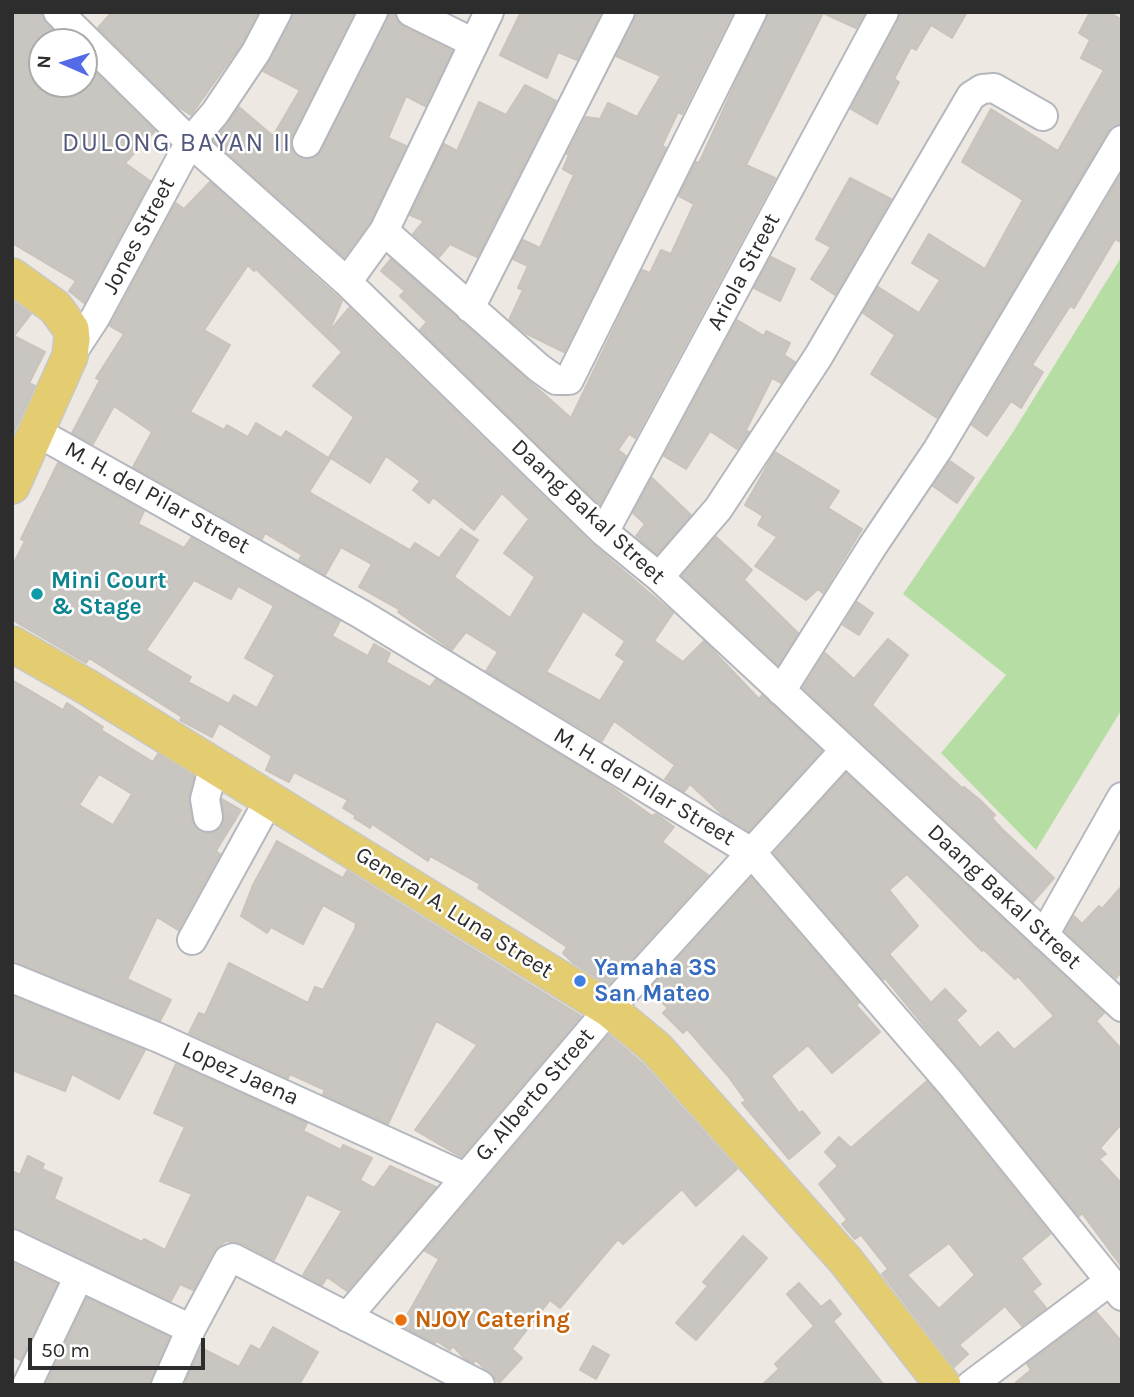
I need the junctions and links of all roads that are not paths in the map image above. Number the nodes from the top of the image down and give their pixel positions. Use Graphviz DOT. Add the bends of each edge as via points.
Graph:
graph roads {
  1 [pos="276,12"];
  2 [pos="373,12"];
  3 [pos="411,12"];
  4 [pos="489,12"];
  5 [pos="620,12"];
  6 [pos="752,12"];
  7 [pos="884,12"];
  8 [pos="72,17"];
  9 [pos="474,43"];
  10 [pos="1043,116"];
  11 [pos="1122,139"];
  12 [pos="190,142"];
  13 [pos="307,143"];
  14 [pos="384,231"];
  15 [pos="12,276"];
  16 [pos="347,282"];
  17 [pos="470,308"];
  18 [pos="70,356"];
  19 [pos="37,432"];
  20 [pos="12,486"];
  21 [pos="604,532"];
  22 [pos="659,577"];
  23 [pos="12,644"];
  24 [pos="781,691"];
  25 [pos="844,751"];
  26 [pos="214,765"];
  27 [pos="1122,797"];
  28 [pos="267,798"];
  29 [pos="751,852"];
  30 [pos="1044,935"];
  31 [pos="192,940"];
  32 [pos="12,978"];
  33 [pos="1122,1007"];
  34 [pos="609,1009"];
  35 [pos="465,1177"];
  36 [pos="12,1244"];
  37 [pos="79,1276"];
  38 [pos="1116,1288"];
  39 [pos="347,1317"];
  40 [pos="191,1329"];
  41 [pos="27,1385"];
  42 [pos="166,1385"];
  43 [pos="480,1385"];
  44 [pos="943,1385"];
  45 [pos="971,1385"];
  1 -- 12 [label="street, Jones Street" via="256,52"];
  2 -- 13 [label="street"];
  3 -- 9 [label="street"];
  4 -- 9 [label="street"];
  5 -- 17 [label="street"];
  6 -- 17 [label="street" via="569,380 547,374"];
  7 -- 21 [label="street, Ariola Street"];
  8 -- 12 [label="street, Daang Bakal Street"];
  9 -- 14 [label="street"];
  10 -- 22 [label="street" via="994,88 971,96 818,357 718,509"];
  11 -- 24 [label="street" via="939,449"];
  12 -- 16 [label="street, Daang Bakal Street"];
  12 -- 18 [label="street, Jones Street"];
  14 -- 16 [label="street"];
  14 -- 17 [label="street"];
  15 -- 18 [label="main road" via="55,307 71,329"];
  16 -- 21 [label="street, Daang Bakal Street"];
  18 -- 19 [label="main road"];
  19 -- 20 [label="main road"];
  19 -- 29 [label="street, M. H. del Pilar Street" via="361,614"];
  21 -- 22 [label="street, Daang Bakal Street"];
  22 -- 24 [label="street, Daang Bakal Street"];
  23 -- 26 [label="main road, General A. Luna Street"];
  24 -- 25 [label="street, Daang Bakal Street"];
  25 -- 29 [label="street, G. Alberto Street"];
  25 -- 30 [label="street, Daang Bakal Street"];
  26 -- 28 [label="main road, General A. Luna Street"];
  26 -- 28 [label="street" via="205,799 218,824 238,831"];
  27 -- 30 [label="street"];
  28 -- 31 [label="street"];
  28 -- 34 [label="main road, General A. Luna Street"];
  29 -- 34 [label="street, G. Alberto Street"];
  29 -- 38 [label="street, M. H. del Pilar Street" via="951,1084"];
  30 -- 33 [label="street, Daang Bakal Street"];
  32 -- 35 [label="street, Lopez Jaena" via="171,1044"];
  34 -- 35 [label="street, G. Alberto Street"];
  34 -- 44 [label="main road, General A. Luna Street" via="656,1048 846,1261"];
  35 -- 39 [label="street, G. Alberto Street"];
  36 -- 37 [label="street"];
  37 -- 40 [label="street"];
  37 -- 41 [label="street"];
  38 -- 45 [label="street"];
  39 -- 40 [label="street" via="233,1258"];
  39 -- 43 [label="street"];
  40 -- 42 [label="street"];
}
